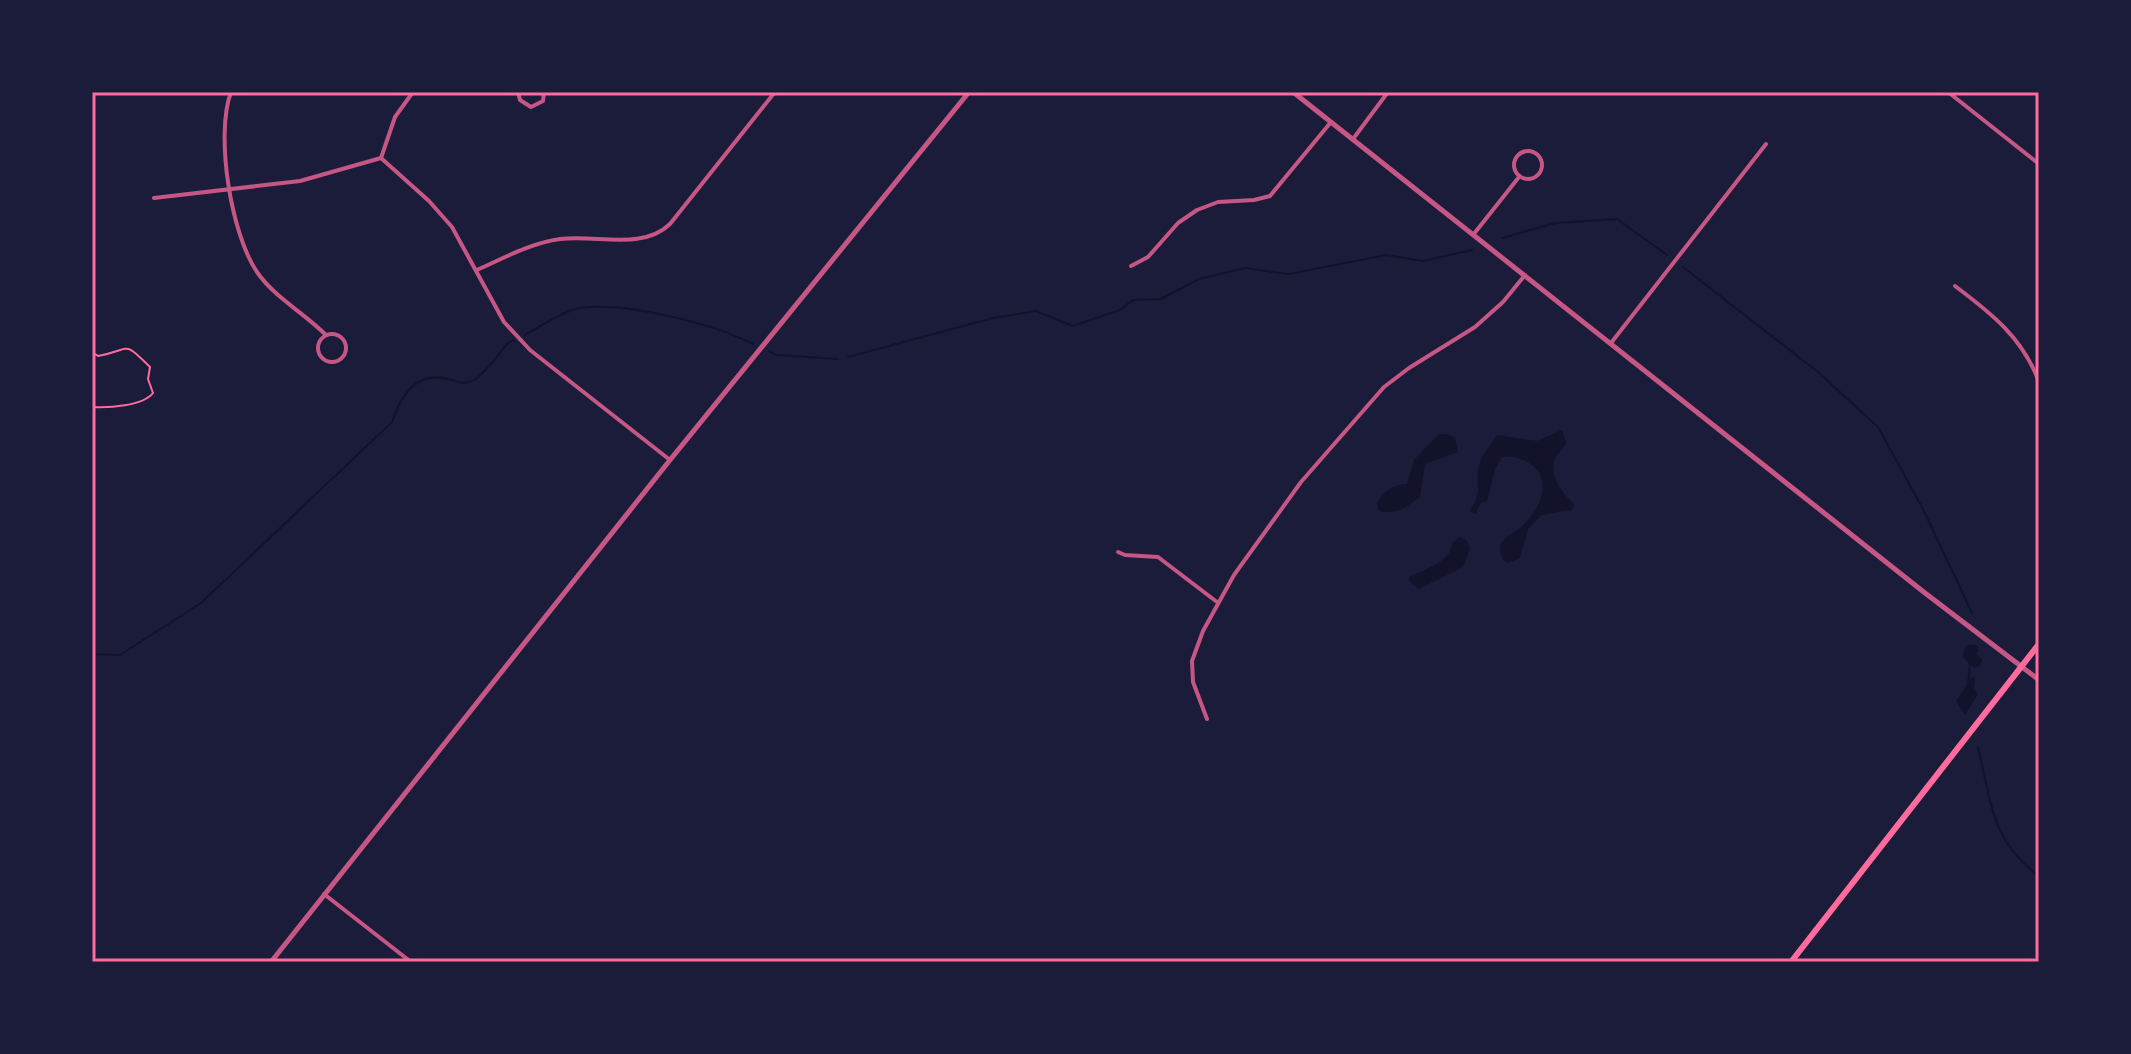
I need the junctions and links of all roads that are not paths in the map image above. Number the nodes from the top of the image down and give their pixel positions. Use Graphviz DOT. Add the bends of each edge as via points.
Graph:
graph roads {
  1 [pos="231,92"];
  2 [pos="413,92"];
  3 [pos="518,92"];
  4 [pos="544,92"];
  5 [pos="775,92"];
  6 [pos="969,92"];
  7 [pos="1293,92"];
  8 [pos="1388,92"];
  9 [pos="1948,92"];
  10 [pos="1331,122"];
  11 [pos="1353,139"];
  12 [pos="1766,144"];
  13 [pos="381,158"];
  14 [pos="2039,164"];
  15 [pos="1519,177"];
  16 [pos="231,191"];
  17 [pos="154,198"];
  18 [pos="1473,235"];
  19 [pos="1131,266"];
  20 [pos="477,270"];
  21 [pos="1525,275"];
  22 [pos="1955,286"];
  23 [pos="326,335"];
  24 [pos="1611,343"];
  25 [pos="2039,382"];
  26 [pos="670,460"];
  27 [pos="1118,552"];
  28 [pos="1217,602"];
  29 [pos="2039,644"];
  30 [pos="2021,667"];
  31 [pos="2039,680"];
  32 [pos="1207,719"];
  33 [pos="324,894"];
  34 [pos="271,962"];
  35 [pos="411,962"];
  36 [pos="1791,962"];
  1 -- 16 [label="street" via="226,127"];
  2 -- 13 [label="street" via="395,117"];
  3 -- 4 [label="street" via="531,107 543,101"];
  5 -- 20 [label="street" via="670,224 656,234 638,239 557,239"];
  6 -- 26 [label="street"];
  7 -- 10 [label="street"];
  8 -- 11 [label="street"];
  9 -- 14 [label="street"];
  10 -- 11 [label="street"];
  10 -- 19 [label="street" via="1270,196 1197,210 1148,257"];
  11 -- 18 [label="street"];
  12 -- 24 [label="street"];
  13 -- 16 [label="street" via="300,181"];
  13 -- 20 [label="street" via="441,213"];
  15 -- 15 [label="street" via="1540,174 1537,154 1517,157"];
  15 -- 18 [label="street"];
  16 -- 17 [label="street"];
  16 -- 23 [label="street" via="245,247 259,275"];
  18 -- 21 [label="street"];
  20 -- 26 [label="street" via="504,322 530,350"];
  21 -- 24 [label="street"];
  21 -- 28 [label="street" via="1475,327 1384,387 1301,482"];
  22 -- 25 [label="street" via="2010,331"];
  23 -- 23 [label="street" via="319,342 320,355 332,362 341,360 347,352 343,338"];
  24 -- 30 [label="street"];
  26 -- 33 [label="street"];
  27 -- 28 [label="street" via="1158,557"];
  28 -- 32 [label="street" via="1192,668"];
  29 -- 30 [label="main road"];
  30 -- 31 [label="street"];
  30 -- 36 [label="main road"];
  33 -- 34 [label="street"];
  33 -- 35 [label="street"];
}
